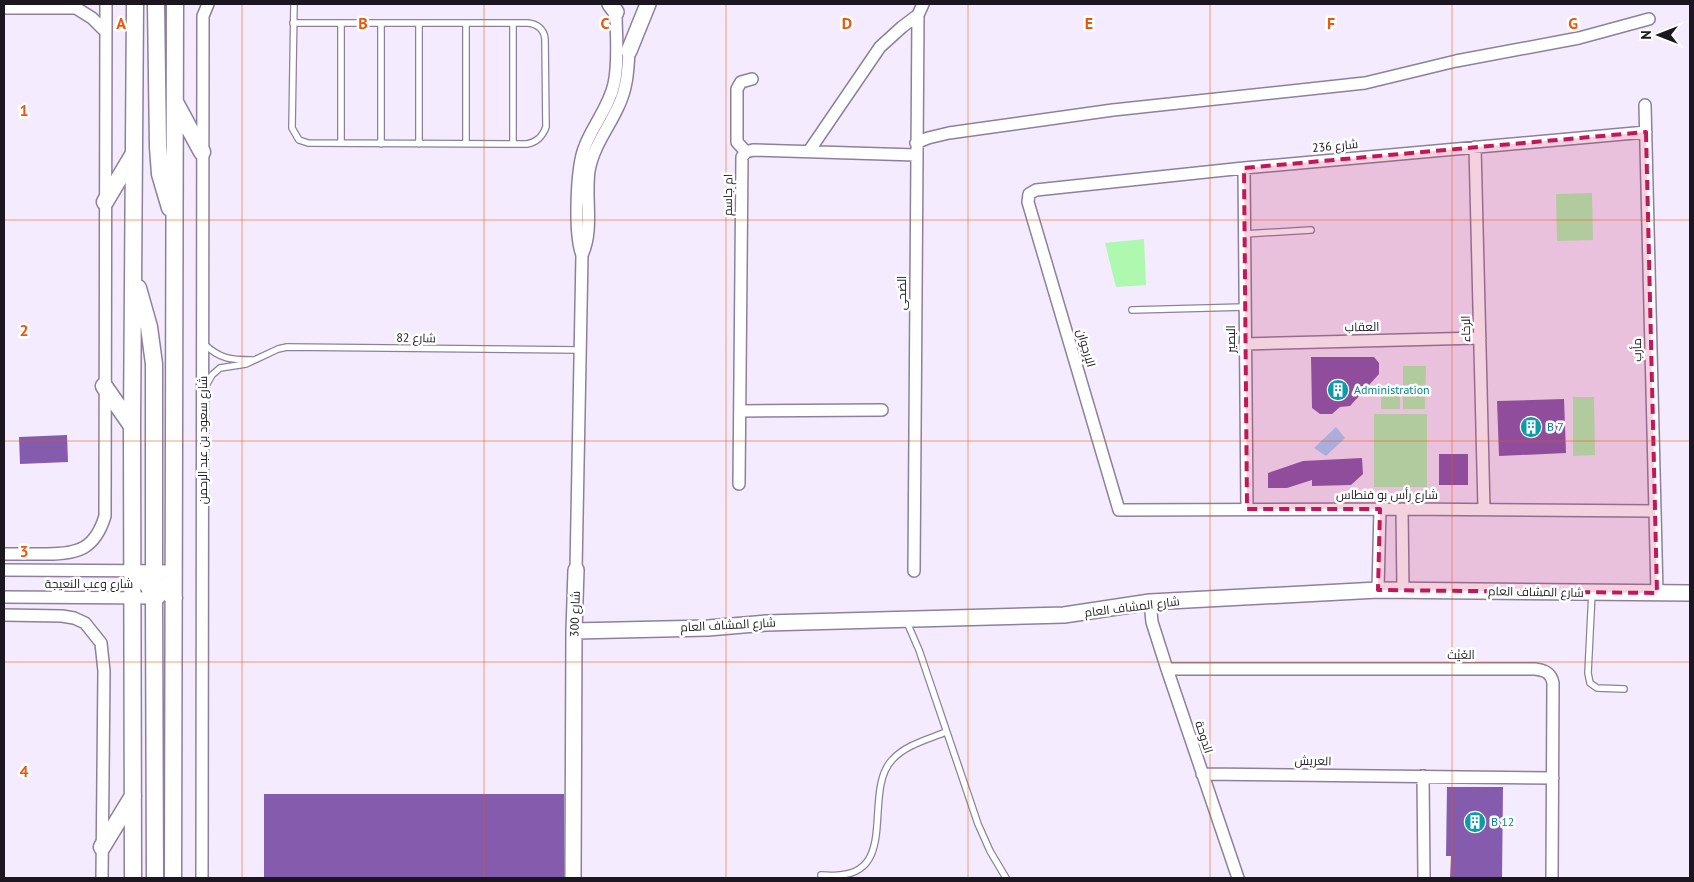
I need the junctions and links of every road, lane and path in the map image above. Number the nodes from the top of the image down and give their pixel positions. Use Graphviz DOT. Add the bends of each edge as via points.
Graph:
graph roads {
  1 [pos="106,4"];
  2 [pos="135,4"];
  3 [pos="156,4"];
  4 [pos="175,4"];
  5 [pos="208,4"];
  6 [pos="294,4"];
  7 [pos="648,4"];
  8 [pos="912,4"];
  9 [pos="923,4"];
  10 [pos="80,6"];
  11 [pos="4,8"];
  12 [pos="613,8"];
  13 [pos="918,15"];
  14 [pos="1650,19"];
  15 [pos="293,23"];
  16 [pos="341,23"];
  17 [pos="381,23"];
  18 [pos="419,23"];
  19 [pos="466,23"];
  20 [pos="513,23"];
  21 [pos="106,32"];
  22 [pos="630,51"];
  23 [pos="752,79"];
  24 [pos="175,102"];
  25 [pos="1645,105"];
  26 [pos="1646,132"];
  27 [pos="341,144"];
  28 [pos="381,144"];
  29 [pos="419,144"];
  30 [pos="466,144"];
  31 [pos="513,144"];
  32 [pos="1475,147"];
  33 [pos="916,149"];
  34 [pos="809,151"];
  35 [pos="202,152"];
  36 [pos="746,152"];
  37 [pos="134,153"];
  38 [pos="1244,168"];
  39 [pos="1029,194"];
  40 [pos="105,202"];
  41 [pos="175,225"];
  42 [pos="1311,230"];
  43 [pos="1244,234"];
  44 [pos="582,255"];
  45 [pos="133,269"];
  46 [pos="1245,308"];
  47 [pos="1132,310"];
  48 [pos="1480,338"];
  49 [pos="203,342"];
  50 [pos="1245,344"];
  51 [pos="580,350"];
  52 [pos="255,360"];
  53 [pos="104,386"];
  54 [pos="203,391"];
  55 [pos="882,410"];
  56 [pos="740,411"];
  57 [pos="132,426"];
  58 [pos="739,484"];
  59 [pos="1247,509"];
  60 [pos="1380,509"];
  61 [pos="1402,509"];
  62 [pos="1484,509"];
  63 [pos="1119,510"];
  64 [pos="1654,511"];
  65 [pos="4,554"];
  66 [pos="4,570"];
  67 [pos="576,570"];
  68 [pos="133,571"];
  69 [pos="154,571"];
  70 [pos="174,571"];
  71 [pos="914,571"];
  72 [pos="1378,590"];
  73 [pos="1403,590"];
  74 [pos="1592,592"];
  75 [pos="1657,593"];
  76 [pos="1690,593"];
  77 [pos="4,597"];
  78 [pos="133,598"];
  79 [pos="154,598"];
  80 [pos="174,598"];
  81 [pos="1150,602"];
  82 [pos="4,615"];
  83 [pos="906,620"];
  84 [pos="574,631"];
  85 [pos="1167,669"];
  86 [pos="1624,689"];
  87 [pos="946,732"];
  88 [pos="1202,774"];
  89 [pos="1423,776"];
  90 [pos="1553,778"];
  91 [pos="133,796"];
  92 [pos="102,847"];
  93 [pos="172,857"];
  94 [pos="820,875"];
  95 [pos="102,878"];
  96 [pos="133,878"];
  97 [pos="154,878"];
  98 [pos="172,878"];
  99 [pos="185,878"];
  100 [pos="202,878"];
  101 [pos="572,878"];
  102 [pos="1006,878"];
  103 [pos="1238,878"];
  104 [pos="1424,878"];
  105 [pos="1552,878"];
  1 -- 21 [label="street"];
  2 -- 37 [label="main road"];
  3 -- 41 [label="main road" via="158,147 163,186"];
  4 -- 24 [label="main road"];
  5 -- 35 [label="street, شارع سعود بن عبد الرحمن" via="203,16"];
  6 -- 15 [label="lane"];
  7 -- 22 [label="street"];
  8 -- 13 [label="street, الضحى"];
  9 -- 13 [label="street, الضحى"];
  10 -- 11 [label="street"];
  10 -- 21 [label="street"];
  12 -- 44 [label="street" via="614,86 585,146 579,168 578,233"];
  13 -- 33 [label="street, الضحى"];
  13 -- 34 [label="street" via="880,47"];
  14 -- 33 [label="street" via="1579,38 1365,83 1104,111 949,133 928,138"];
  15 -- 16 [label="lane"];
  15 -- 27 [label="lane" via="293,133 308,144"];
  16 -- 17 [label="lane"];
  16 -- 27 [label="lane"];
  17 -- 18 [label="lane"];
  17 -- 28 [label="lane"];
  18 -- 19 [label="lane"];
  18 -- 29 [label="lane"];
  19 -- 20 [label="lane"];
  19 -- 30 [label="lane"];
  20 -- 31 [label="lane"];
  20 -- 31 [label="lane" via="532,24 544,35 546,127 536,141"];
  21 -- 40 [label="street"];
  22 -- 44 [label="street" via="624,94 596,148 590,168 587,239"];
  23 -- 36 [label="street" via="741,82 737,89 737,142"];
  24 -- 35 [label="main road"];
  24 -- 41 [label="main road"];
  25 -- 26 [label="street, مأرب"];
  26 -- 32 [label="street, شارع 236"];
  26 -- 64 [label="street, مأرب"];
  27 -- 28 [label="lane"];
  28 -- 29 [label="lane"];
  29 -- 30 [label="lane"];
  30 -- 31 [label="lane"];
  32 -- 38 [label="street, شارع 236"];
  32 -- 48 [label="street, الرخاء"];
  33 -- 34 [label="street"];
  33 -- 71 [label="street, الضحى"];
  34 -- 36 [label="street"];
  35 -- 49 [label="street, شارع سعود بن عبد الرحمن"];
  36 -- 56 [label="street, ام جاسم" via="742,158"];
  37 -- 40 [label="main road"];
  37 -- 45 [label="main road"];
  38 -- 39 [label="street, شارع 236" via="1036,190"];
  38 -- 43 [label="street, البصير"];
  39 -- 63 [label="street, الإرجوان" via="1028,202"];
  40 -- 53 [label="street"];
  41 -- 70 [label="main road"];
  42 -- 43 [label="lane"];
  43 -- 46 [label="street, البصير"];
  44 -- 51 [label="street, شارع 300"];
  45 -- 57 [label="main road"];
  45 -- 69 [label="main road" via="149,328 154,364"];
  46 -- 47 [label="lane"];
  46 -- 50 [label="street, البصير"];
  48 -- 50 [label="street, العقاب"];
  48 -- 62 [label="street, الرخاء"];
  49 -- 52 [label="lane, شارع 82" via="224,358"];
  49 -- 54 [label="street, شارع سعود بن عبد الرحمن"];
  50 -- 59 [label="street, البصير"];
  51 -- 52 [label="lane, شارع 82" via="286,347"];
  51 -- 67 [label="street, شارع 300"];
  52 -- 54 [label="lane, شارع 82" via="220,368"];
  53 -- 57 [label="main road"];
  53 -- 65 [label="street" via="105,516 101,528 93,541 72,553"];
  54 -- 100 [label="street, شارع سعود بن عبد الرحمن"];
  55 -- 56 [label="street"];
  56 -- 58 [label="street, ام جاسم"];
  57 -- 68 [label="main road"];
  59 -- 60 [label="street, شارع رأس بو فنطاس"];
  59 -- 63 [label="street, شارع رأس بو فنطاس"];
  60 -- 61 [label="street, شارع رأس بو فنطاس"];
  60 -- 72 [label="street"];
  61 -- 62 [label="street, شارع رأس بو فنطاس"];
  61 -- 73 [label="street"];
  62 -- 64 [label="street, شارع رأس بو فنطاس"];
  64 -- 75 [label="street, مأرب"];
  66 -- 68 [label="street, شارع وعب النعيجة"];
  67 -- 84 [label="street, شارع 300"];
  68 -- 69 [label="street, شارع وعب النعيجة"];
  68 -- 78 [label="main road"];
  68 -- 79 [label="main road" via="144,580"];
  69 -- 70 [label="street, شارع وعب النعيجة"];
  69 -- 80 [label="main road" via="161,586"];
  70 -- 80 [label="main road"];
  72 -- 73 [label="street, شارع المشاف العام"];
  72 -- 81 [label="street, شارع المشاف العام"];
  73 -- 74 [label="street, شارع المشاف العام"];
  74 -- 75 [label="street, شارع المشاف العام"];
  74 -- 86 [label="lane" via="1590,683 1597,688"];
  75 -- 76 [label="street, شارع المشاف العام"];
  77 -- 78 [label="street, شارع وعب النعيجة"];
  78 -- 79 [label="street, شارع وعب النعيجة"];
  78 -- 91 [label="main road"];
  79 -- 80 [label="street, شارع وعب النعيجة"];
  79 -- 97 [label="main road"];
  80 -- 93 [label="main road"];
  81 -- 83 [label="street, شارع المشاف العام" via="1064,615"];
  81 -- 85 [label="street, الدوحة" via="1152,622"];
  82 -- 92 [label="street" via="74,618 85,623 101,643 104,671"];
  83 -- 84 [label="street, شارع المشاف العام"];
  83 -- 87 [label="lane"];
  84 -- 101 [label="street, شارع 300"];
  85 -- 88 [label="street, الدوحة"];
  85 -- 90 [label="street, الغَيْث" via="1542,670 1548,672 1553,683"];
  87 -- 94 [label="lane" via="902,751 891,760 879,785 876,841 865,865 841,875"];
  87 -- 102 [label="lane" via="978,824"];
  88 -- 89 [label="street, العريش"];
  88 -- 103 [label="street, الدوحة"];
  89 -- 90 [label="street, العريش"];
  89 -- 104 [label="street"];
  90 -- 105 [label="street, الغَيْث"];
  91 -- 92 [label="main road"];
  91 -- 96 [label="main road"];
  92 -- 95 [label="street"];
  93 -- 98 [label="main road"];
  93 -- 99 [label="main road"];
}
